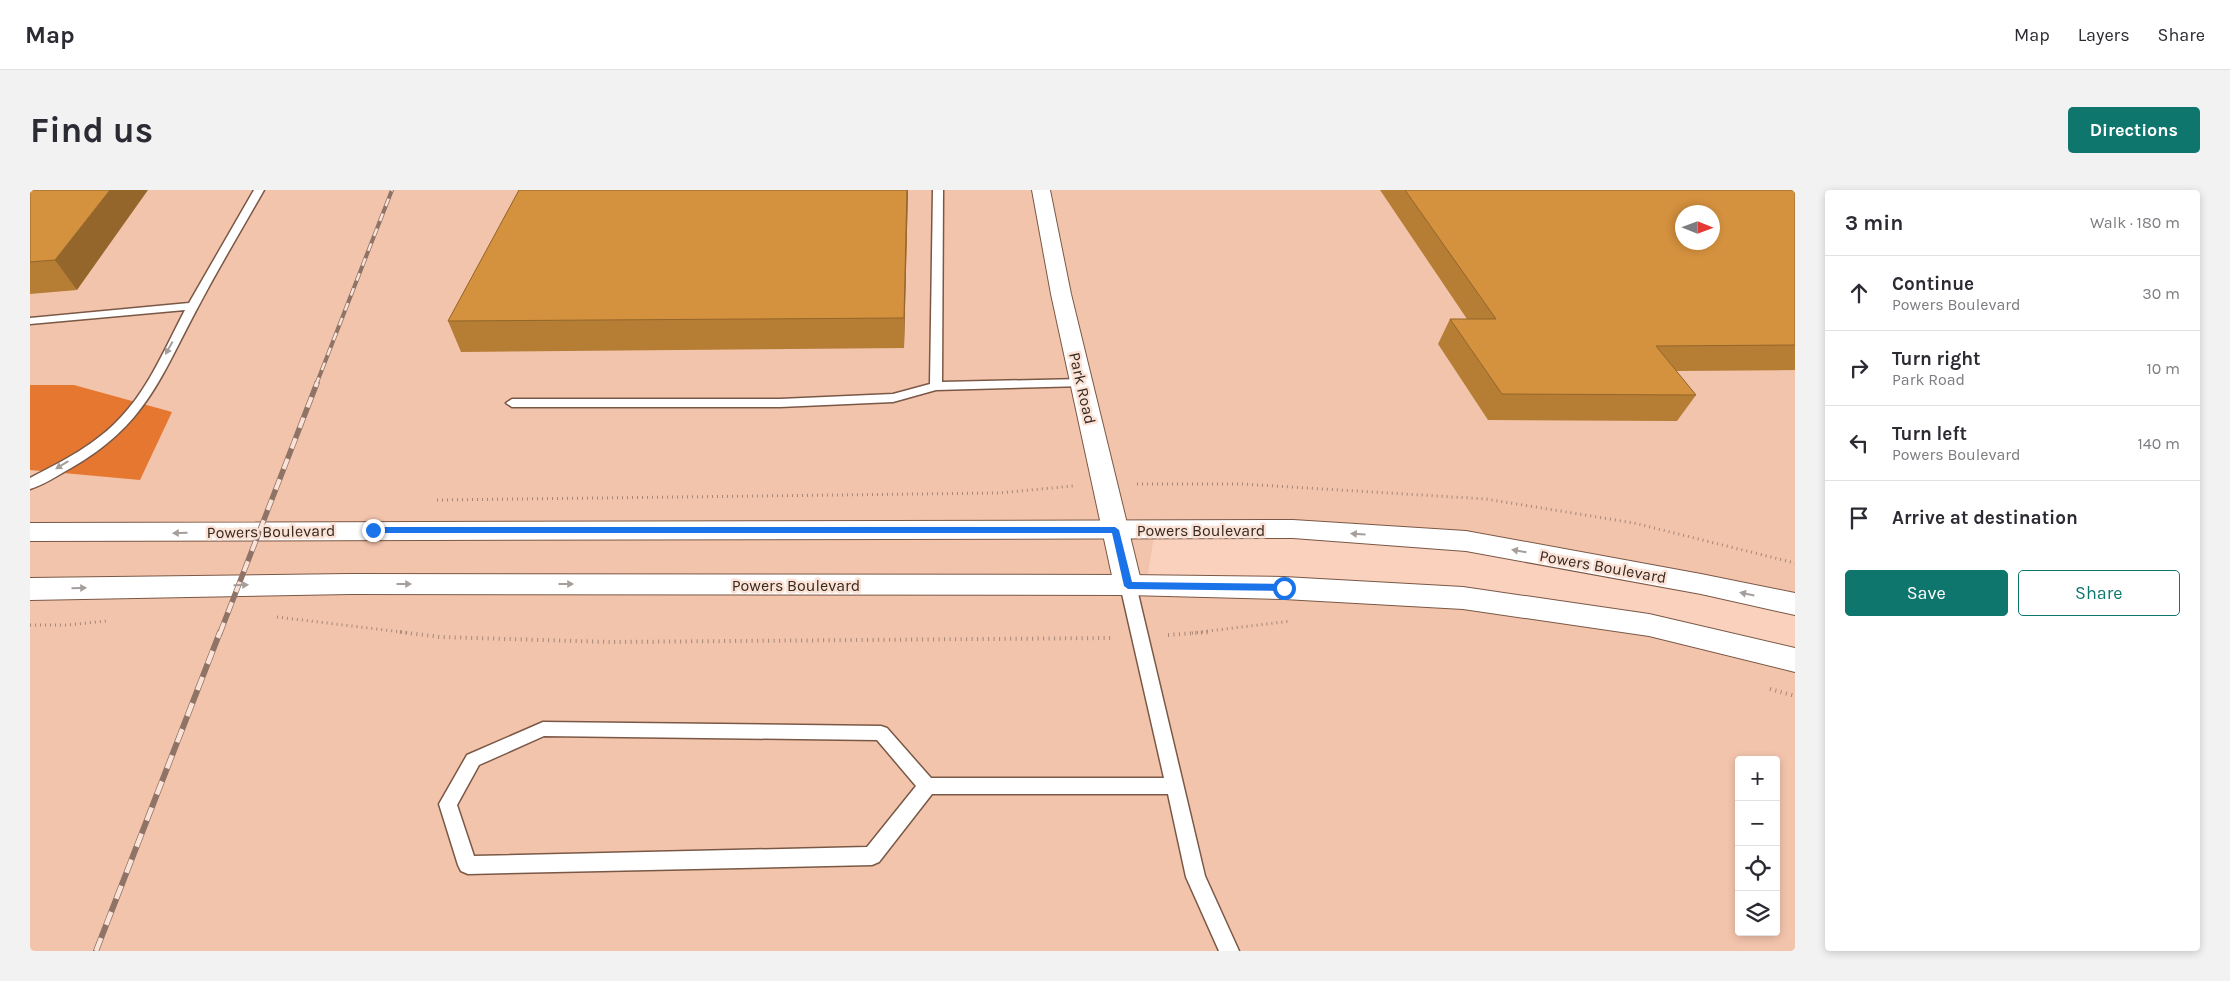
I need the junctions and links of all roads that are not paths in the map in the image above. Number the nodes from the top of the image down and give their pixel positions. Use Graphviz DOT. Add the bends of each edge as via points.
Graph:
graph roads {
  1 [pos="259,190"];
  2 [pos="938,190"];
  3 [pos="1041,190"];
  4 [pos="193,306"];
  5 [pos="30,321"];
  6 [pos="1082,383"];
  7 [pos="936,386"];
  8 [pos="512,402"];
  9 [pos="30,484"];
  10 [pos="1115,530"];
  11 [pos="30,532"];
  12 [pos="1128,586"];
  13 [pos="30,589"];
  14 [pos="1795,604"];
  15 [pos="1795,660"];
  16 [pos="927,786"];
  17 [pos="1174,786"];
  18 [pos="1229,951"];
  1 -- 4 [label="lane"];
  2 -- 7 [label="lane"];
  3 -- 6 [label="main road, Park Road" via="1060,294"];
  4 -- 5 [label="lane"];
  4 -- 9 [label="lane, one-way" via="144,395 127,419 97,444"];
  6 -- 7 [label="lane"];
  6 -- 10 [label="main road, Park Road"];
  7 -- 8 [label="lane" via="893,398 780,403"];
  10 -- 11 [label="main road, Powers Boulevard, one-way"];
  10 -- 12 [label="main road, Park Road"];
  14 -- 10 [label="main road, Powers Boulevard, one-way" via="1466,541 1293,529"];
  13 -- 12 [label="main road, Powers Boulevard, one-way" via="350,584"];
  12 -- 15 [label="main road, Powers Boulevard" via="1284,588 1463,598 1649,626"];
  12 -- 17 [label="lane"];
  16 -- 16 [label="lane" via="881,733 543,729 473,760 448,804 468,865 872,856"];
  16 -- 17 [label="lane"];
  17 -- 18 [label="lane" via="1196,877"];
}
